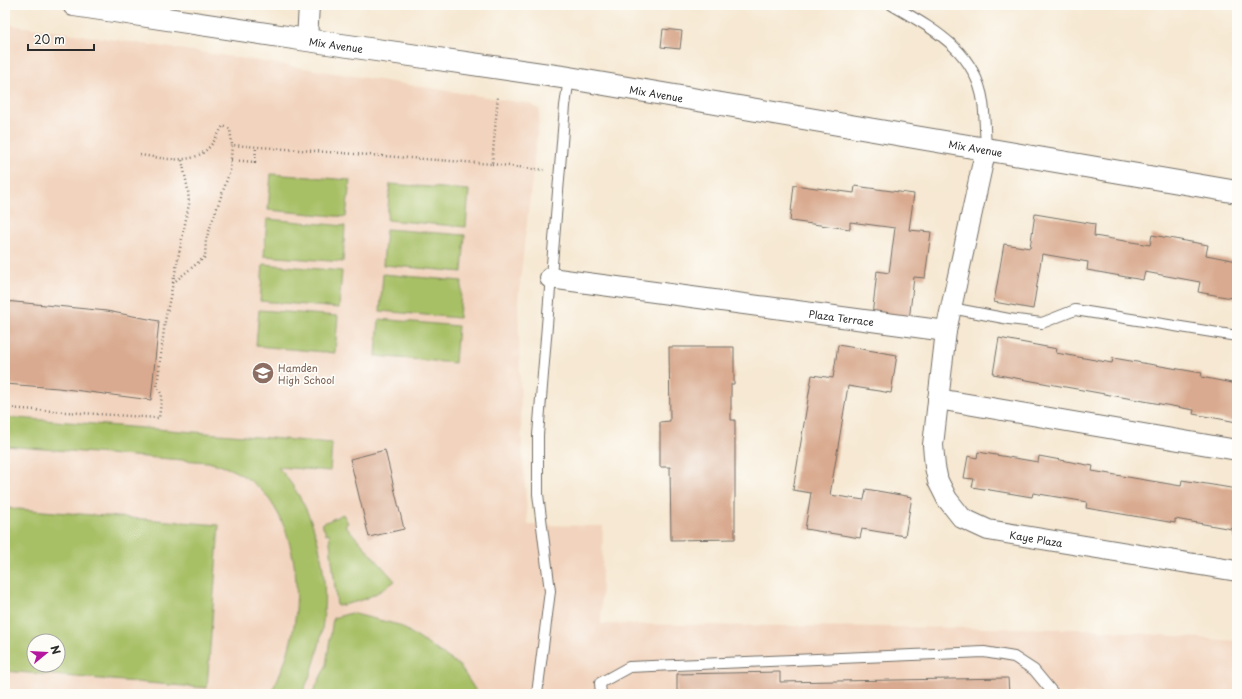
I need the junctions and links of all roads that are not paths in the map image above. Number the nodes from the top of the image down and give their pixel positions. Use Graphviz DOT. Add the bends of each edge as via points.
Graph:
graph roads {
  1 [pos="74,5"];
  2 [pos="309,5"];
  3 [pos="892,5"];
  4 [pos="307,40"];
  5 [pos="569,78"];
  6 [pos="986,148"];
  7 [pos="1237,192"];
  8 [pos="550,278"];
  9 [pos="951,308"];
  10 [pos="946,331"];
  11 [pos="1237,336"];
  12 [pos="938,399"];
  13 [pos="1237,450"];
  14 [pos="1237,571"];
  15 [pos="538,694"];
  16 [pos="600,694"];
  17 [pos="1054,694"];
  1 -- 4 [label="street, Mix Avenue"];
  2 -- 4 [label="street"];
  3 -- 6 [label="lane" via="927,25 964,57 975,77 982,101"];
  4 -- 5 [label="street, Mix Avenue"];
  5 -- 6 [label="street, Mix Avenue"];
  5 -- 8 [label="lane"];
  6 -- 7 [label="street, Mix Avenue"];
  6 -- 9 [label="street"];
  8 -- 10 [label="street, Plaza Terrace"];
  8 -- 15 [label="lane" via="538,442 538,494 550,591"];
  9 -- 10 [label="street"];
  9 -- 11 [label="lane" via="1042,323 1075,310"];
  10 -- 12 [label="street, Kaye Plaza"];
  12 -- 13 [label="street"];
  12 -- 14 [label="street, Kaye Plaza" via="933,445 935,467 938,481 947,499 962,518 988,530"];
  16 -- 17 [label="lane" via="600,683 629,667 984,652 1014,657 1034,670"];
}
